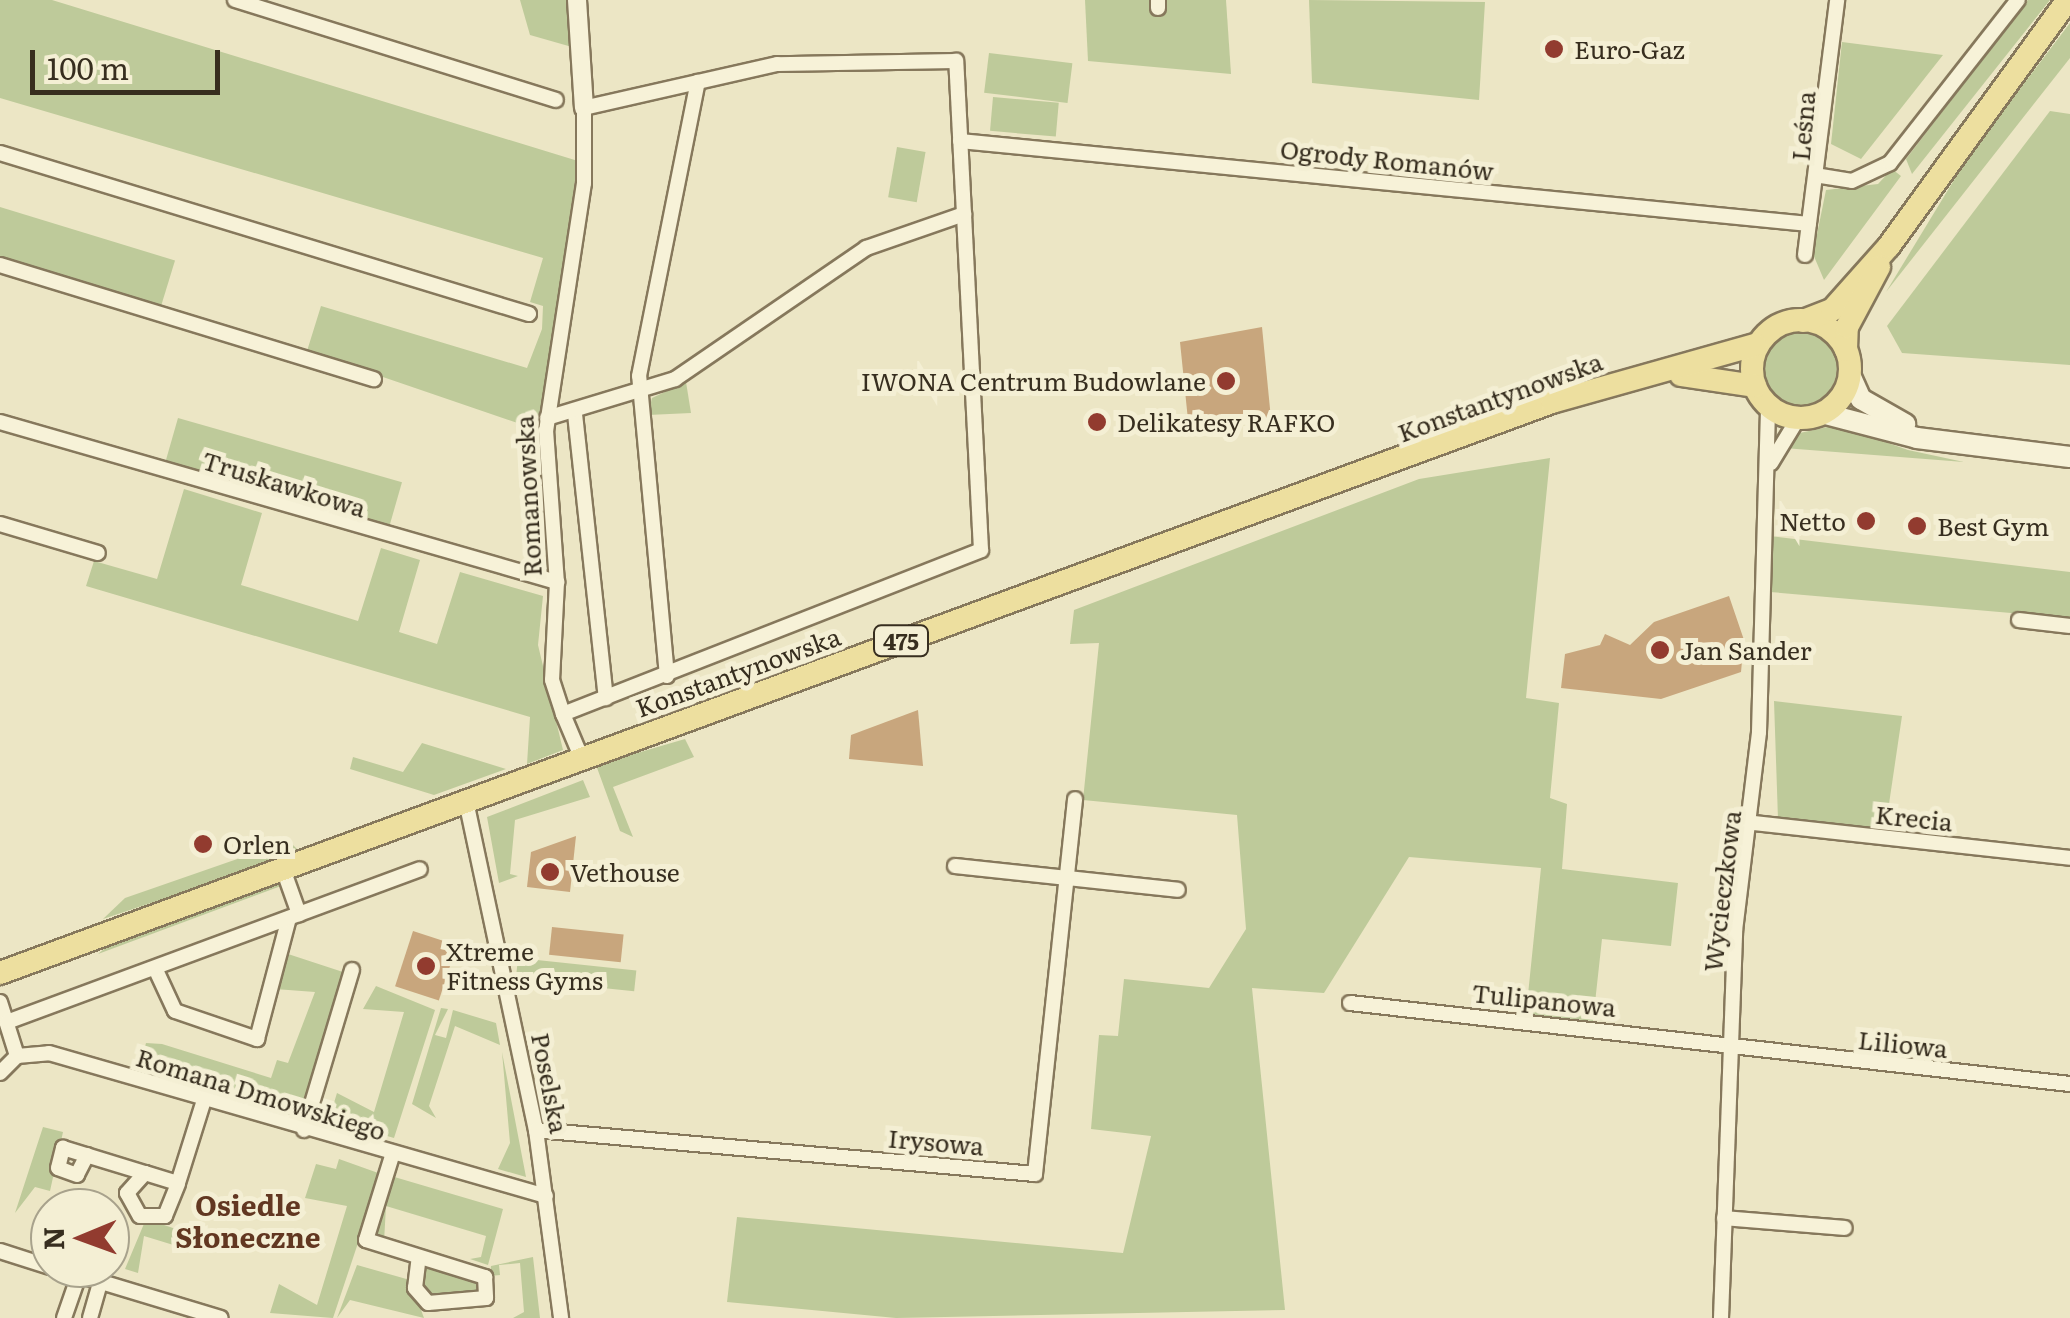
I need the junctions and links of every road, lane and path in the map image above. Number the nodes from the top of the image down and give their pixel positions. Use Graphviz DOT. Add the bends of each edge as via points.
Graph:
graph roads {
  1 [pos="235,0"];
  2 [pos="577,0"];
  3 [pos="1837,0"];
  4 [pos="2018,0"];
  5 [pos="2068,0"];
  6 [pos="698,82"];
  7 [pos="556,100"];
  8 [pos="584,108"];
  9 [pos="960,141"];
  10 [pos="0,153"];
  11 [pos="1821,176"];
  12 [pos="964,214"];
  13 [pos="1809,224"];
  14 [pos="1889,246"];
  15 [pos="1804,255"];
  16 [pos="0,265"];
  17 [pos="529,314"];
  18 [pos="1803,321"];
  19 [pos="1755,345"];
  20 [pos="1846,350"];
  21 [pos="1668,373"];
  22 [pos="1850,377"];
  23 [pos="374,379"];
  24 [pos="641,392"];
  25 [pos="1761,394"];
  26 [pos="575,414"];
  27 [pos="1810,415"];
  28 [pos="547,418"];
  29 [pos="0,422"];
  30 [pos="1942,442"];
  31 [pos="2070,456"];
  32 [pos="1769,469"];
  33 [pos="0,524"];
  34 [pos="98,553"];
  35 [pos="557,582"];
  36 [pos="2019,620"];
  37 [pos="2070,626"];
  38 [pos="668,676"];
  39 [pos="606,698"];
  40 [pos="564,714"];
  41 [pos="582,759"];
  42 [pos="1075,799"];
  43 [pos="466,801"];
  44 [pos="1754,823"];
  45 [pos="2070,858"];
  46 [pos="955,866"];
  47 [pos="282,869"];
  48 [pos="420,869"];
  49 [pos="1067,878"];
  50 [pos="1178,890"];
  51 [pos="294,916"];
  52 [pos="156,968"];
  53 [pos="352,970"];
  54 [pos="0,973"];
  55 [pos="0,1002"];
  56 [pos="1350,1003"];
  57 [pos="7,1022"];
  58 [pos="1732,1048"];
  59 [pos="18,1056"];
  60 [pos="0,1074"];
  61 [pos="2070,1084"];
  62 [pos="204,1100"];
  63 [pos="304,1130"];
  64 [pos="536,1130"];
  65 [pos="87,1156"];
  66 [pos="392,1156"];
  67 [pos="145,1173"];
  68 [pos="178,1183"];
  69 [pos="546,1196"];
  70 [pos="1724,1218"];
  71 [pos="1844,1228"];
  72 [pos="0,1252"];
  73 [pos="419,1257"];
  74 [pos="30,1261"];
  75 [pos="74,1288"];
  76 [pos="98,1288"];
  77 [pos="120,1288"];
  78 [pos="64,1318"];
  79 [pos="90,1318"];
  80 [pos="221,1318"];
  81 [pos="561,1318"];
  82 [pos="1720,1318"];
  1 -- 7 [label="street"];
  2 -- 8 [label="street, Romanowska"];
  3 -- 11 [label="street, Leśna"];
  4 -- 11 [label="street" via="1890,163 1852,181"];
  5 -- 14 [label="main road"];
  6 -- 8 [label="street"];
  6 -- 9 [label="street" via="777,64 956,62"];
  6 -- 24 [label="street"];
  8 -- 28 [label="street, Romanowska" via="585,171"];
  9 -- 12 [label="street"];
  9 -- 13 [label="street, Ogrody Romanów"];
  10 -- 17 [label="street"];
  11 -- 13 [label="street, Leśna"];
  12 -- 24 [label="street" via="866,248 675,379"];
  12 -- 38 [label="street" via="986,532 967,563"];
  13 -- 15 [label="street, Leśna"];
  14 -- 18 [label="main road" via="1832,310"];
  14 -- 20 [label="main road" via="1847,327"];
  16 -- 23 [label="street"];
  18 -- 19 [label="main road, 475" via="1772,328"];
  18 -- 20 [label="main road"];
  19 -- 21 [label="main road, Konstantynowska / 475"];
  19 -- 25 [label="main road"];
  20 -- 22 [label="main road"];
  21 -- 25 [label="main road, Konstantynowska / 475"];
  21 -- 41 [label="main road, Konstantynowska / 475" via="1552,402"];
  22 -- 27 [label="main road"];
  22 -- 30 [label="main road, 475" via="1868,404"];
  24 -- 26 [label="street"];
  24 -- 38 [label="street"];
  25 -- 27 [label="main road, 475"];
  25 -- 32 [label="street, Wycieczkowa"];
  26 -- 28 [label="street"];
  26 -- 39 [label="street"];
  27 -- 30 [label="main road, 475"];
  27 -- 32 [label="street, Wycieczkowa"];
  28 -- 35 [label="street, Romanowska"];
  29 -- 35 [label="street, Truskawkowa"];
  30 -- 31 [label="main road, 475"];
  32 -- 44 [label="street, Wycieczkowa"];
  33 -- 34 [label="street"];
  35 -- 40 [label="street, Romanowska" via="550,669"];
  36 -- 37 [label="street"];
  38 -- 39 [label="street"];
  39 -- 40 [label="street"];
  40 -- 41 [label="street, Romanowska"];
  41 -- 43 [label="main road, Konstantynowska / 475"];
  42 -- 49 [label="street, Irysowa"];
  43 -- 47 [label="main road, Konstantynowska / 475"];
  43 -- 64 [label="street, Poselska"];
  44 -- 45 [label="street, Krecia"];
  44 -- 58 [label="street, Wycieczkowa" via="1735,931"];
  46 -- 49 [label="street"];
  47 -- 51 [label="street"];
  47 -- 54 [label="main road, Konstantynowska / 475"];
  48 -- 51 [label="street"];
  49 -- 50 [label="street"];
  49 -- 64 [label="street, Irysowa" via="1035,1174"];
  51 -- 52 [label="street"];
  51 -- 52 [label="street" via="257,1039 175,1011"];
  52 -- 57 [label="street"];
  53 -- 63 [label="street"];
  55 -- 57 [label="street"];
  56 -- 58 [label="street, Tulipanowa"];
  57 -- 59 [label="street"];
  58 -- 61 [label="street, Liliowa"];
  58 -- 70 [label="street, Wycieczkowa"];
  59 -- 60 [label="street"];
  59 -- 62 [label="street, Romana Dmowskiego" via="50,1054"];
  62 -- 63 [label="street, Romana Dmowskiego"];
  62 -- 68 [label="street"];
  63 -- 66 [label="street, Romana Dmowskiego"];
  64 -- 69 [label="street, Poselska"];
  65 -- 67 [label="street"];
  66 -- 69 [label="street, Romana Dmowskiego"];
  66 -- 73 [label="street" via="366,1240"];
  67 -- 68 [label="street"];
  67 -- 68 [label="street" via="127,1194 140,1216 165,1216"];
  69 -- 81 [label="street, Poselska"];
  70 -- 71 [label="street"];
  70 -- 82 [label="street, Wycieczkowa"];
  72 -- 74 [label="street"];
  73 -- 73 [label="street" via="485,1277 486,1298 428,1304 415,1288"];
  75 -- 78 [label="street"];
  76 -- 79 [label="street"];
  77 -- 80 [label="street"];
}
